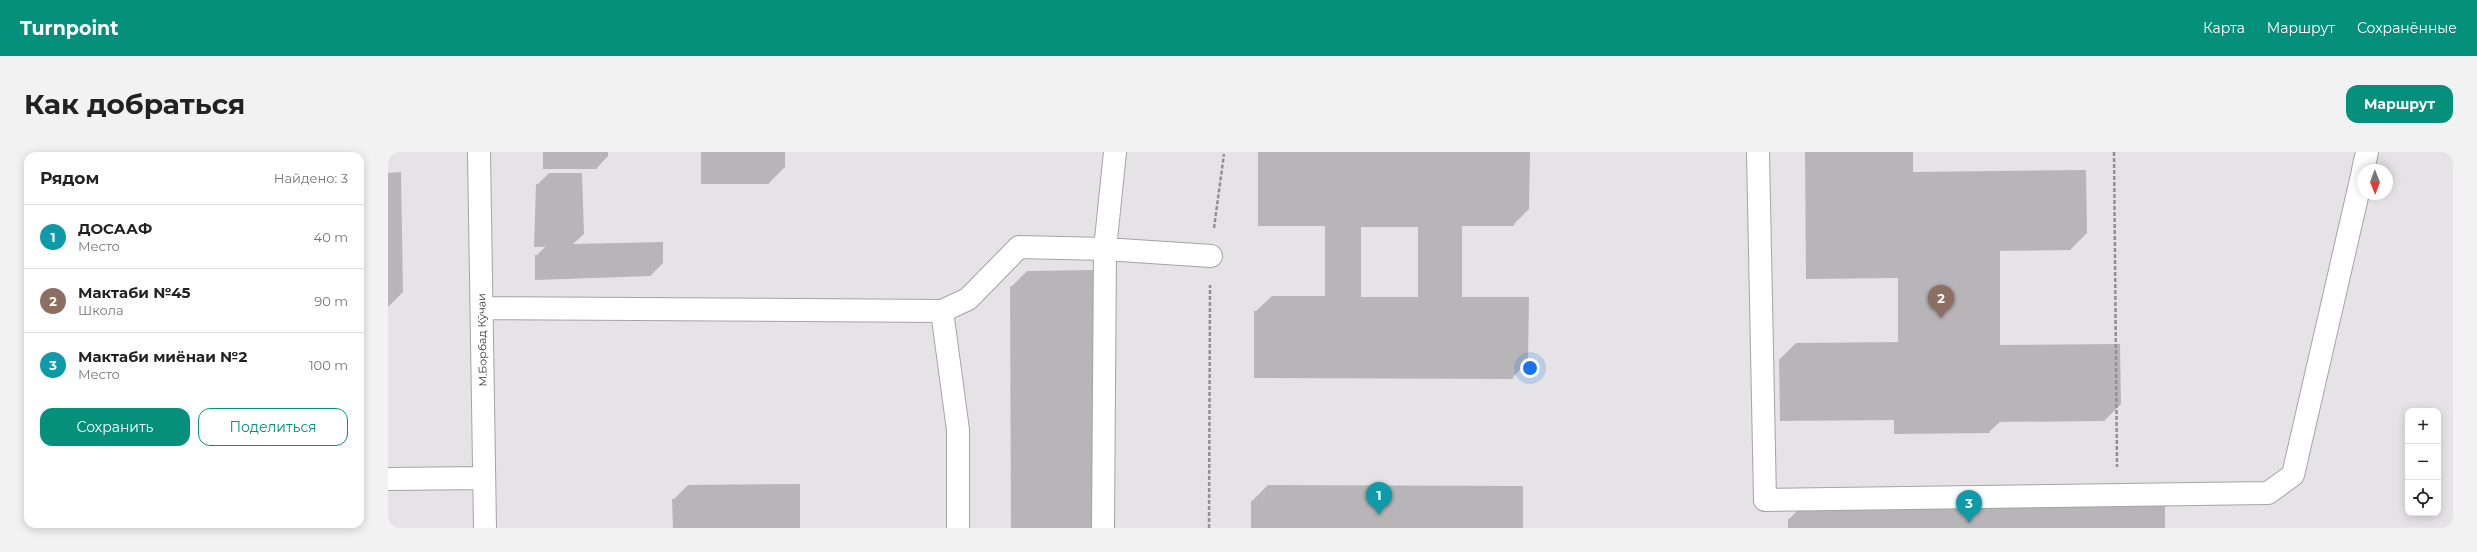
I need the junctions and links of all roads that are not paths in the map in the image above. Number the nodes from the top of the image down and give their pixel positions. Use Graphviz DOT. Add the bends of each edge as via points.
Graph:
graph roads {
  1 [pos="479,152"];
  2 [pos="1115,152"];
  3 [pos="1758,152"];
  4 [pos="2368,152"];
  5 [pos="2365,164"];
  6 [pos="2357,197"];
  7 [pos="1105,249"];
  8 [pos="1211,256"];
  9 [pos="482,308"];
  10 [pos="942,312"];
  11 [pos="484,478"];
  12 [pos="388,479"];
  13 [pos="485,528"];
  14 [pos="958,528"];
  15 [pos="1103,528"];
  1 -- 9 [label="street, М.Борбад Кӯчаи"];
  2 -- 7 [label="street"];
  3 -- 6 [label="street" via="1764,500 2268,493 2293,475"];
  4 -- 5 [label="street"];
  7 -- 8 [label="street"];
  7 -- 10 [label="street" via="1019,248 968,299"];
  7 -- 15 [label="street"];
  9 -- 10 [label="street"];
  9 -- 11 [label="street, М.Борбад Кӯчаи"];
  10 -- 14 [label="street" via="958,430"];
  11 -- 12 [label="street"];
  11 -- 13 [label="street, М.Борбад Кӯчаи"];
}
